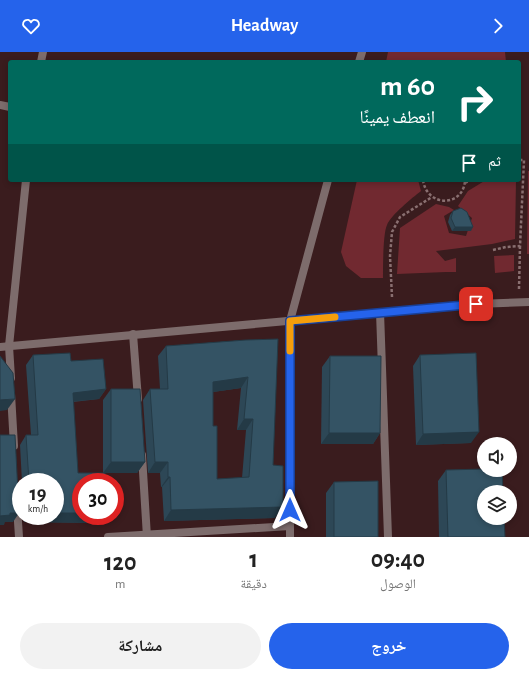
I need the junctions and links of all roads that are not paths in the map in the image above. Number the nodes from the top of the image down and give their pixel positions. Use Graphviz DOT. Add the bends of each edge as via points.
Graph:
graph roads {
  1 [pos="26,182"];
  2 [pos="327,182"];
  3 [pos="529,302"];
  4 [pos="380,312"];
  5 [pos="290,321"];
  6 [pos="133,334"];
  7 [pos="9,346"];
  8 [pos="0,347"];
  9 [pos="138,404"];
  10 [pos="141,450"];
  11 [pos="14,457"];
  12 [pos="17,525"];
  13 [pos="290,526"];
  14 [pos="147,536"];
  15 [pos="18,537"];
  16 [pos="108,537"];
  17 [pos="290,537"];
  18 [pos="388,537"];
  1 -- 7 [label="street"];
  2 -- 5 [label="street"];
  3 -- 4 [label="street"];
  4 -- 5 [label="street"];
  4 -- 18 [label="street"];
  5 -- 6 [label="street"];
  5 -- 13 [label="street"];
  6 -- 7 [label="street"];
  6 -- 9 [label="street"];
  7 -- 8 [label="street"];
  7 -- 11 [label="street"];
  10 -- 14 [label="street"];
  12 -- 15 [label="street"];
  13 -- 14 [label="street"];
  13 -- 17 [label="street"];
  14 -- 16 [label="street"];
}
